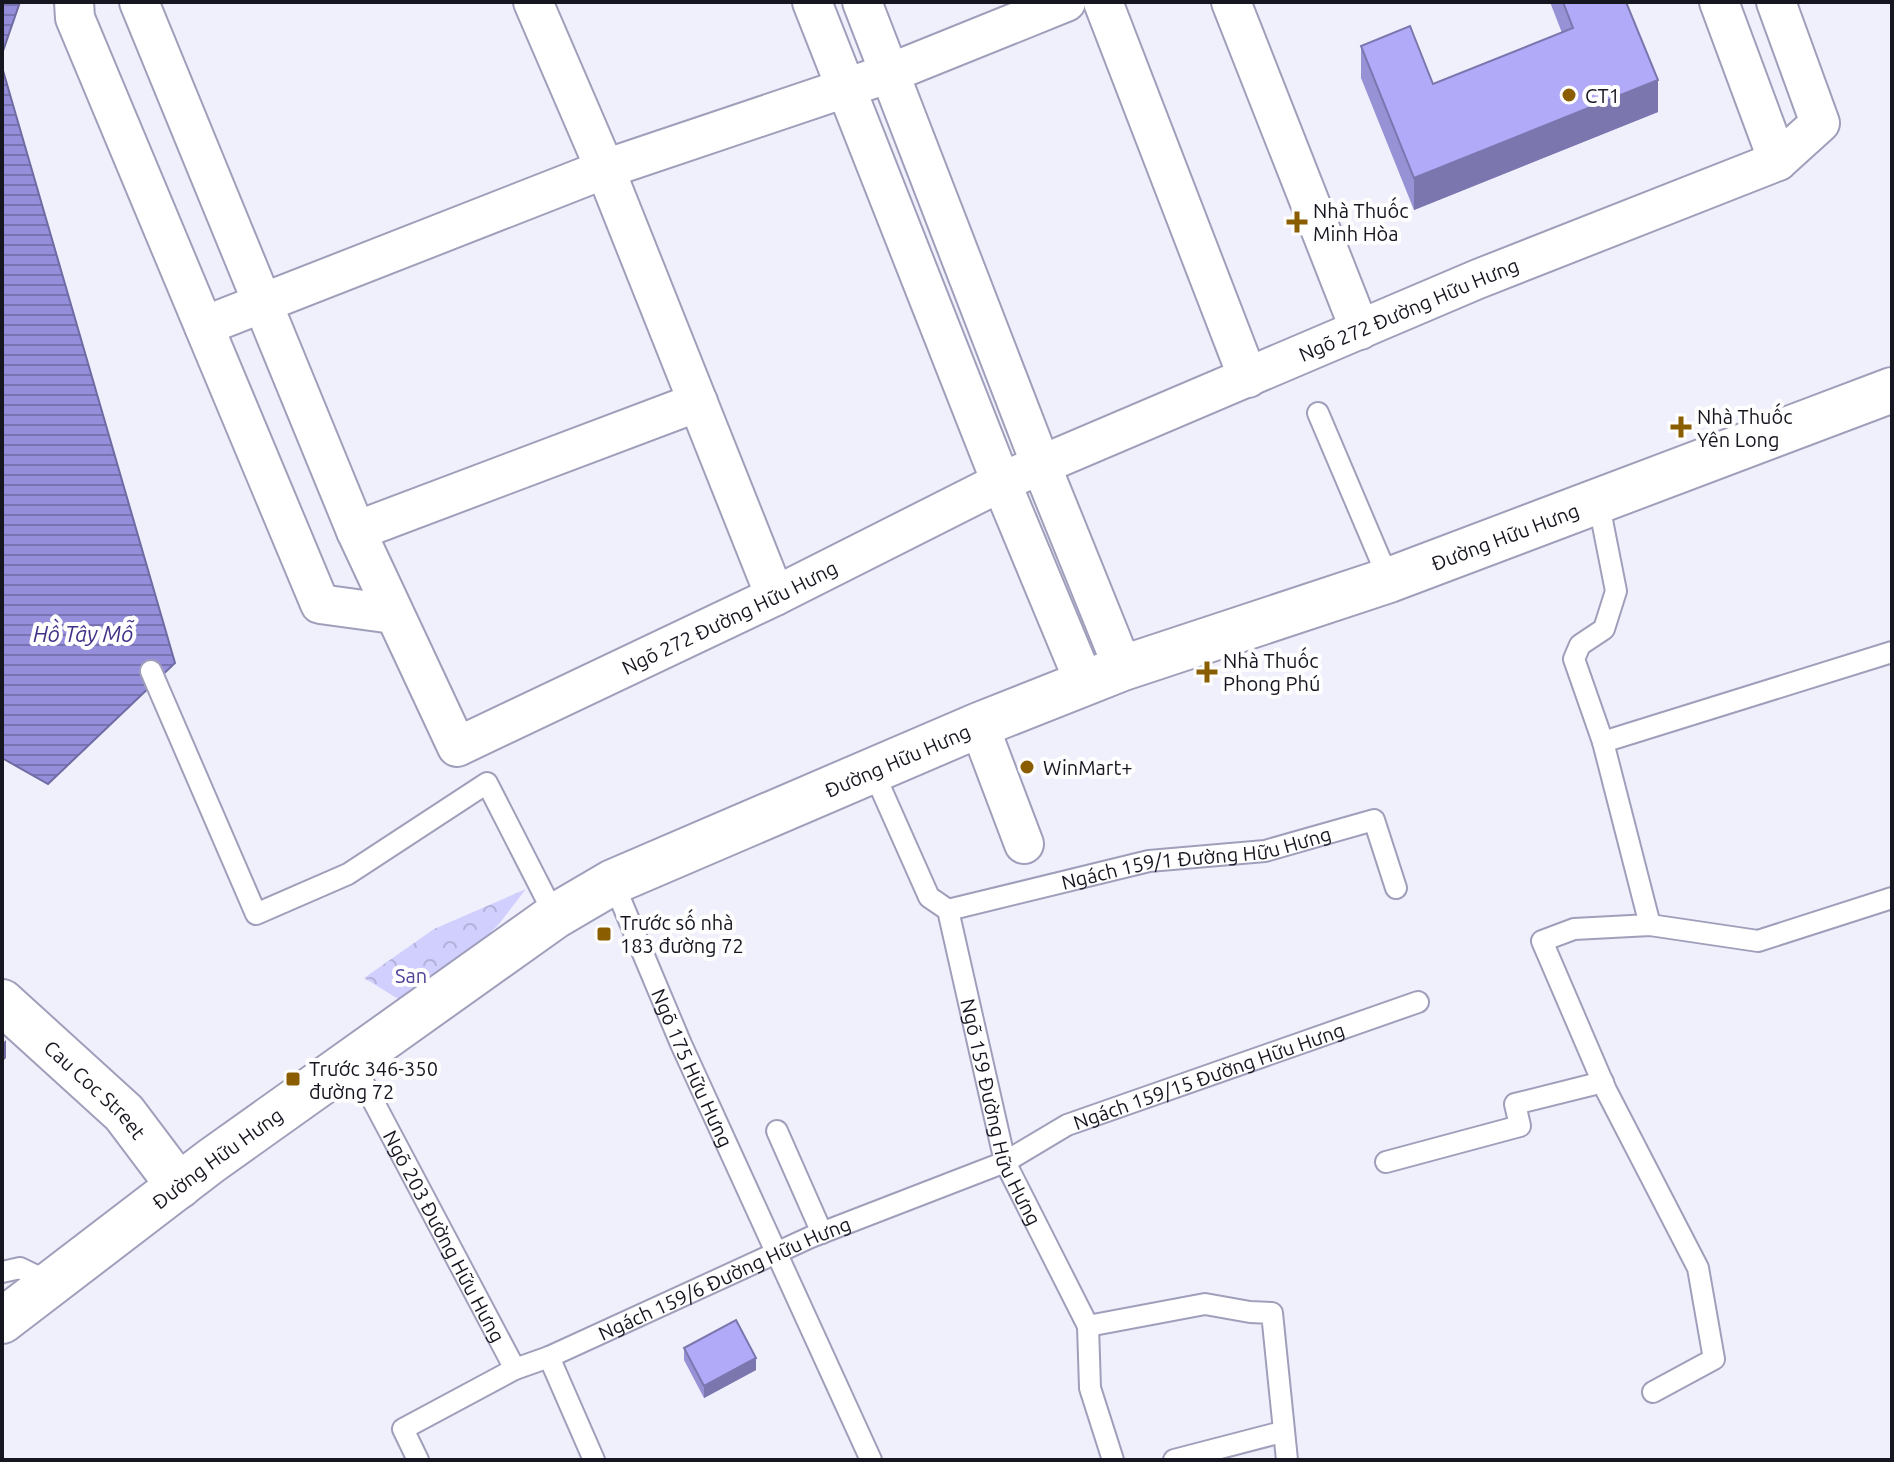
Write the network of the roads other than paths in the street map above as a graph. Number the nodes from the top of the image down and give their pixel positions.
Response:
1 (74, 2) edge
2 (139, 2) edge
3 (533, 2) edge
4 (812, 2) edge
5 (862, 2) edge
6 (1066, 2) edge
7 (1103, 2) edge
8 (1231, 2) edge
9 (1719, 2) edge
10 (1776, 2) edge
11 (890, 73) junction
12 (847, 89) junction
13 (1778, 161) junction
14 (605, 169) junction
15 (262, 305) junction
16 (204, 326) junction
17 (1360, 330) junction
18 (1248, 378) junction
19 (1892, 390) edge
20 (698, 402) junction
21 (1318, 413) dead end
22 (1041, 465) junction
23 (1001, 482) junction
24 (1598, 500) junction
25 (356, 531) junction
26 (1389, 580) junction
27 (775, 596) junction
28 (393, 614) junction
29 (1892, 652) edge
30 (151, 671) dead end
31 (1104, 676) junction
32 (979, 725) junction
33 (1603, 742) junction
34 (873, 771) junction
35 (1024, 844) dead end
36 (613, 882) junction
37 (1396, 888) dead end
38 (1892, 898) edge
39 (948, 910) junction
40 (555, 916) junction
41 (1650, 925) junction
42 (2, 1002) edge
43 (1418, 1002) dead end
44 (352, 1061) junction
45 (1603, 1082) junction
46 (777, 1131) dead end
47 (1005, 1162) junction
48 (1386, 1162) dead end
49 (179, 1186) junction
50 (822, 1233) junction
51 (776, 1252) junction
52 (2, 1272) edge
53 (51, 1283) junction
54 (2, 1321) edge
55 (1088, 1326) junction
56 (549, 1357) junction
57 (515, 1369) junction
58 (1653, 1392) dead end
59 (1274, 1434) dead end
60 (863, 1457) edge
61 (418, 1460) edge
62 (594, 1460) edge
63 (1113, 1460) edge
64 (1174, 1460) edge
65 (1287, 1460) edge

1 - 16 street
2 - 15 street
3 - 14 street
4 - 12 street
5 - 11 street
6 - 11 street
7 - 18 street
8 - 17 street
9 - 13 street
10 - 13 street
11 - 12 street
11 - 22 street
12 - 14 street
12 - 23 street
13 - 17 street, Ngõ 272 Đường Hữu Hưng
14 - 15 street
14 - 20 street
15 - 16 street
15 - 25 street
16 - 28 street
17 - 18 street, Ngõ 272 Đường Hữu Hưng
18 - 22 street, Ngõ 272 Đường Hữu Hưng
19 - 24 main road, Đường Hữu Hưng
20 - 25 street
20 - 27 street
21 - 26 lane
22 - 23 street, Ngõ 272 Đường Hữu Hưng
22 - 31 street
23 - 27 street, Ngõ 272 Đường Hữu Hưng
23 - 31 street
24 - 26 main road, Đường Hữu Hưng
24 - 33 lane
25 - 28 street
26 - 31 main road, Đường Hữu Hưng
27 - 28 street, Ngõ 272 Đường Hữu Hưng
29 - 33 lane
30 - 40 lane
31 - 32 main road, Đường Hữu Hưng
32 - 34 main road, Đường Hữu Hưng
32 - 35 street
33 - 41 lane
34 - 36 main road, Đường Hữu Hưng
34 - 39 lane, Ngõ 159 Đường Hữu Hưng
36 - 40 main road, Đường Hữu Hưng
36 - 51 lane, Ngõ 175 Hữu Hưng
37 - 39 lane, Ngách 159/1 Đường Hữu Hưng
38 - 41 lane
39 - 47 lane, Ngõ 159 Đường Hữu Hưng
40 - 44 main road, Đường Hữu Hưng
41 - 45 lane
42 - 49 main road, Cau Coc Street
43 - 47 lane, Ngách 159/15 Đường Hữu Hưng
44 - 49 main road, Đường Hữu Hưng
44 - 57 lane, Ngõ 203 Đường Hữu Hưng
45 - 48 lane
45 - 58 lane
46 - 50 lane
47 - 50 lane, Ngách 159/6 Đường Hữu Hưng
47 - 55 lane, Ngõ 159 Đường Hữu Hưng
49 - 53 main road, Đường Hữu Hưng
50 - 51 lane, Ngách 159/6 Đường Hữu Hưng
51 - 56 lane, Ngách 159/6 Đường Hữu Hưng
51 - 60 lane, Ngõ 175 Hữu Hưng
52 - 53 lane
53 - 54 main road, Đường Hữu Hưng
55 - 63 lane, Ngõ 159 Đường Hữu Hưng
55 - 65 lane
56 - 57 lane, Ngách 159/6 Đường Hữu Hưng
56 - 62 lane
57 - 61 lane, Ngách 159/6 Đường Hữu Hưng
59 - 64 lane

